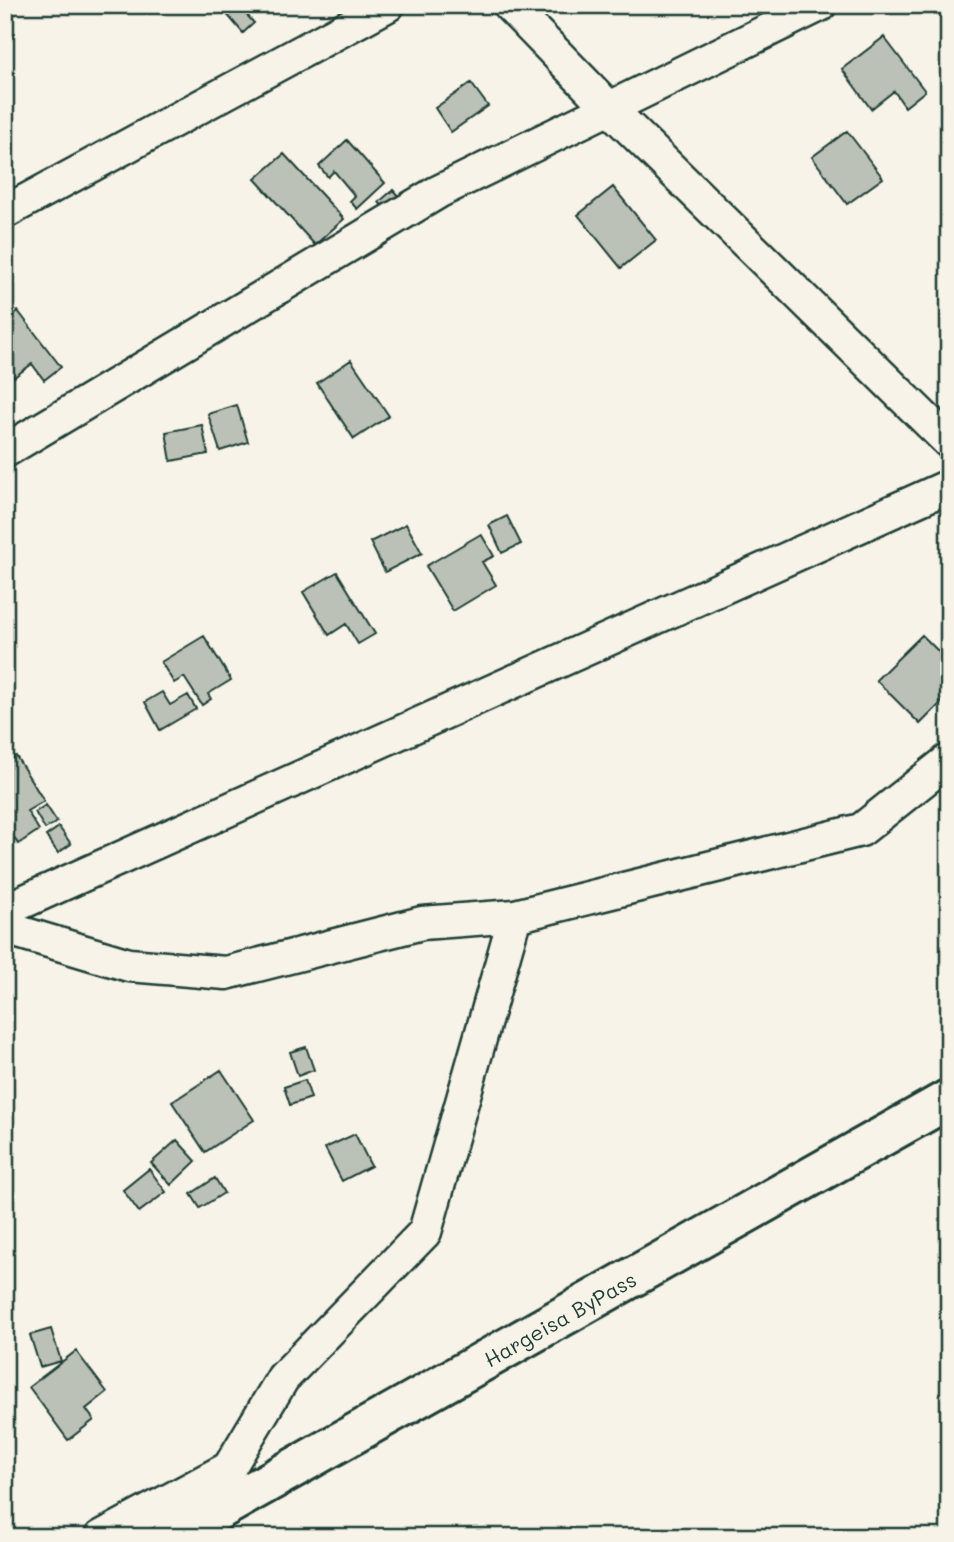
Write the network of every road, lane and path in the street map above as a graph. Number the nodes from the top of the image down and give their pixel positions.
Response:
1 (388, 5) edge
2 (509, 5) edge
3 (820, 5) edge
4 (610, 108) junction
5 (5, 212) edge
6 (949, 442) edge
7 (5, 452) edge
8 (949, 486) edge
9 (949, 760) edge
10 (5, 910) edge
11 (515, 916) junction
12 (5, 928) edge
13 (949, 1099) edge
14 (101, 1537) edge
15 (171, 1537) edge

1 - 5 street
2 - 4 street
3 - 4 street
4 - 6 street
4 - 7 street
8 - 10 street
9 - 11 street
11 - 12 street
11 - 14 street
13 - 15 highway, Hargeisa ByPass

